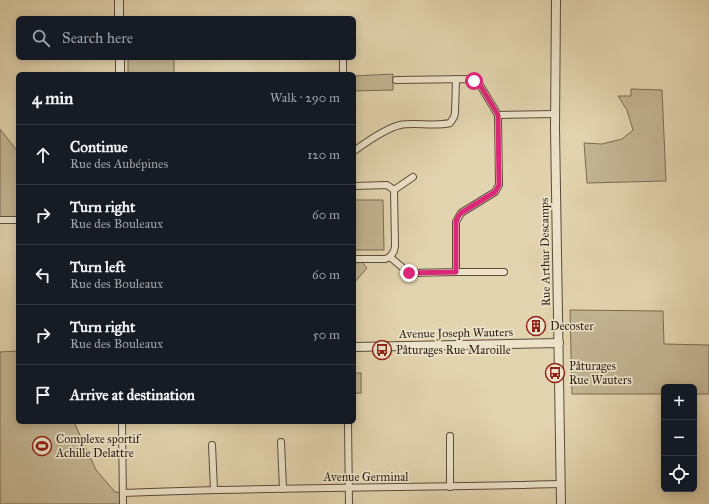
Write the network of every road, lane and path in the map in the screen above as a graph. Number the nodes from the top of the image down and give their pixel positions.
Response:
1 (118, 0) edge
2 (556, 0) edge
3 (119, 16) edge
4 (120, 60) edge
5 (342, 60) edge
6 (120, 72) edge
7 (343, 72) edge
8 (456, 79) junction
9 (396, 80) dead end
10 (555, 114) junction
11 (498, 115) junction
12 (356, 150) edge
13 (413, 177) dead end
14 (356, 186) edge
15 (394, 190) junction
16 (0, 220) edge
17 (16, 220) edge
18 (390, 257) junction
19 (356, 259) edge
20 (456, 272) junction
21 (504, 272) dead end
22 (559, 343) junction
23 (356, 347) edge
24 (122, 424) edge
25 (348, 424) edge
26 (450, 436) dead end
27 (281, 442) dead end
28 (212, 445) dead end
29 (561, 484) junction
30 (349, 487) junction
31 (450, 487) junction
32 (283, 489) junction
33 (214, 490) junction
34 (123, 492) junction
35 (123, 504) edge
36 (349, 504) edge
37 (561, 504) edge

1 - 3 street
2 - 10 street, Rue Arthur Descamps
4 - 6 street
5 - 7 street
8 - 9 street
8 - 11 street
8 - 12 street
10 - 11 street
10 - 22 street, Rue Arthur Descamps
11 - 20 street
13 - 15 street
14 - 15 street
15 - 18 street
16 - 17 street
18 - 19 street
18 - 20 street
20 - 21 street
22 - 23 street, Avenue Joseph Wauters
22 - 29 street, Rue Arthur Descamps
24 - 34 street
25 - 30 street
26 - 31 street
27 - 32 street
28 - 33 street
29 - 31 street, Avenue Germinal
29 - 37 street, Rue Arthur Descamps
30 - 31 street, Avenue Germinal
30 - 32 street, Avenue Germinal
30 - 36 street
32 - 33 street, Avenue Germinal
33 - 34 street, Avenue Germinal
34 - 35 street

